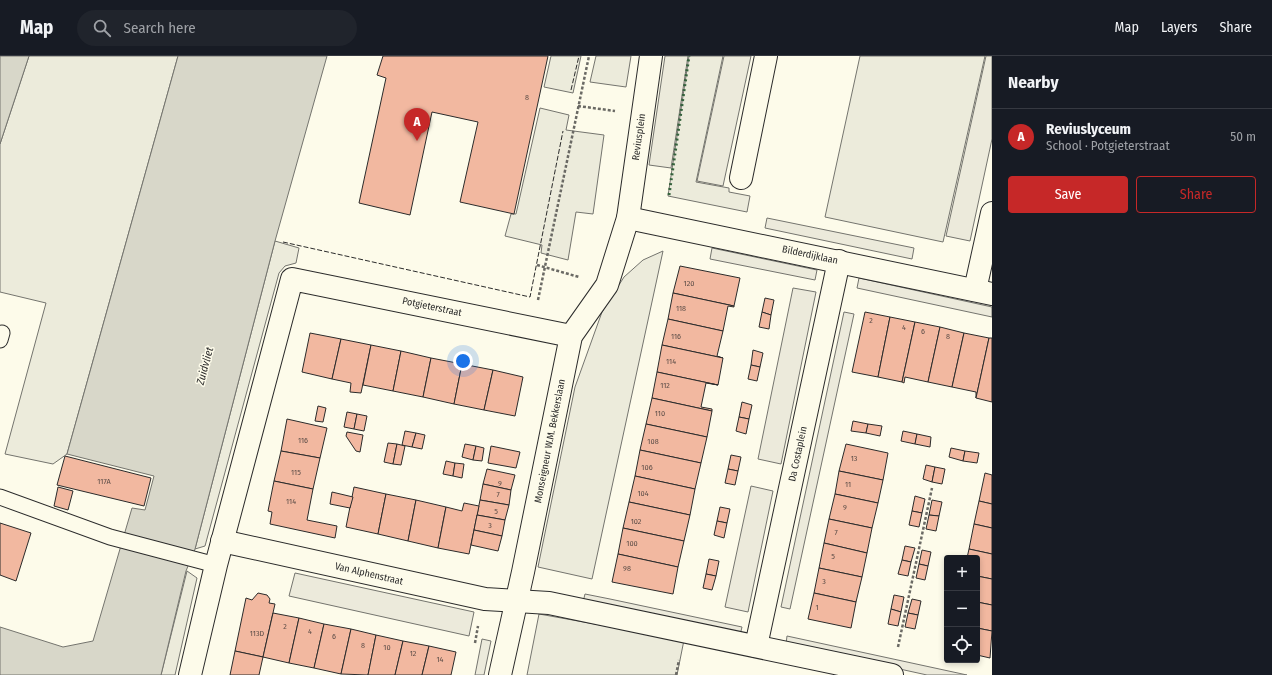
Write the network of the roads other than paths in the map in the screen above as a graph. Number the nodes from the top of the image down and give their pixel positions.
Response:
1 (651, 56) edge
2 (766, 56) edge
3 (741, 178) dead end
4 (992, 213) edge
5 (628, 218) junction
6 (839, 261) junction
7 (984, 292) edge
8 (571, 336) junction
9 (0, 497) edge
10 (222, 541) junction
11 (216, 565) junction
12 (516, 601) junction
13 (756, 646) junction
14 (190, 675) edge
15 (500, 675) edge
16 (892, 675) edge

1 - 5 street, Reviusplein
2 - 3 street
4 - 7 street
5 - 6 street, Bilderdijklaan
5 - 8 street, Monseigneur W.M. Bekkerslaan
6 - 7 street, Bilderdijklaan
6 - 13 street, Da Costaplein
8 - 10 street, Potgieterstraat
8 - 12 street, Monseigneur W.M. Bekkerslaan
9 - 11 lane
10 - 11 street
10 - 12 street, Van Alphenstraat
11 - 14 street
12 - 13 street
12 - 15 street, Monseigneur W.M. Bekkerslaan
13 - 16 street

